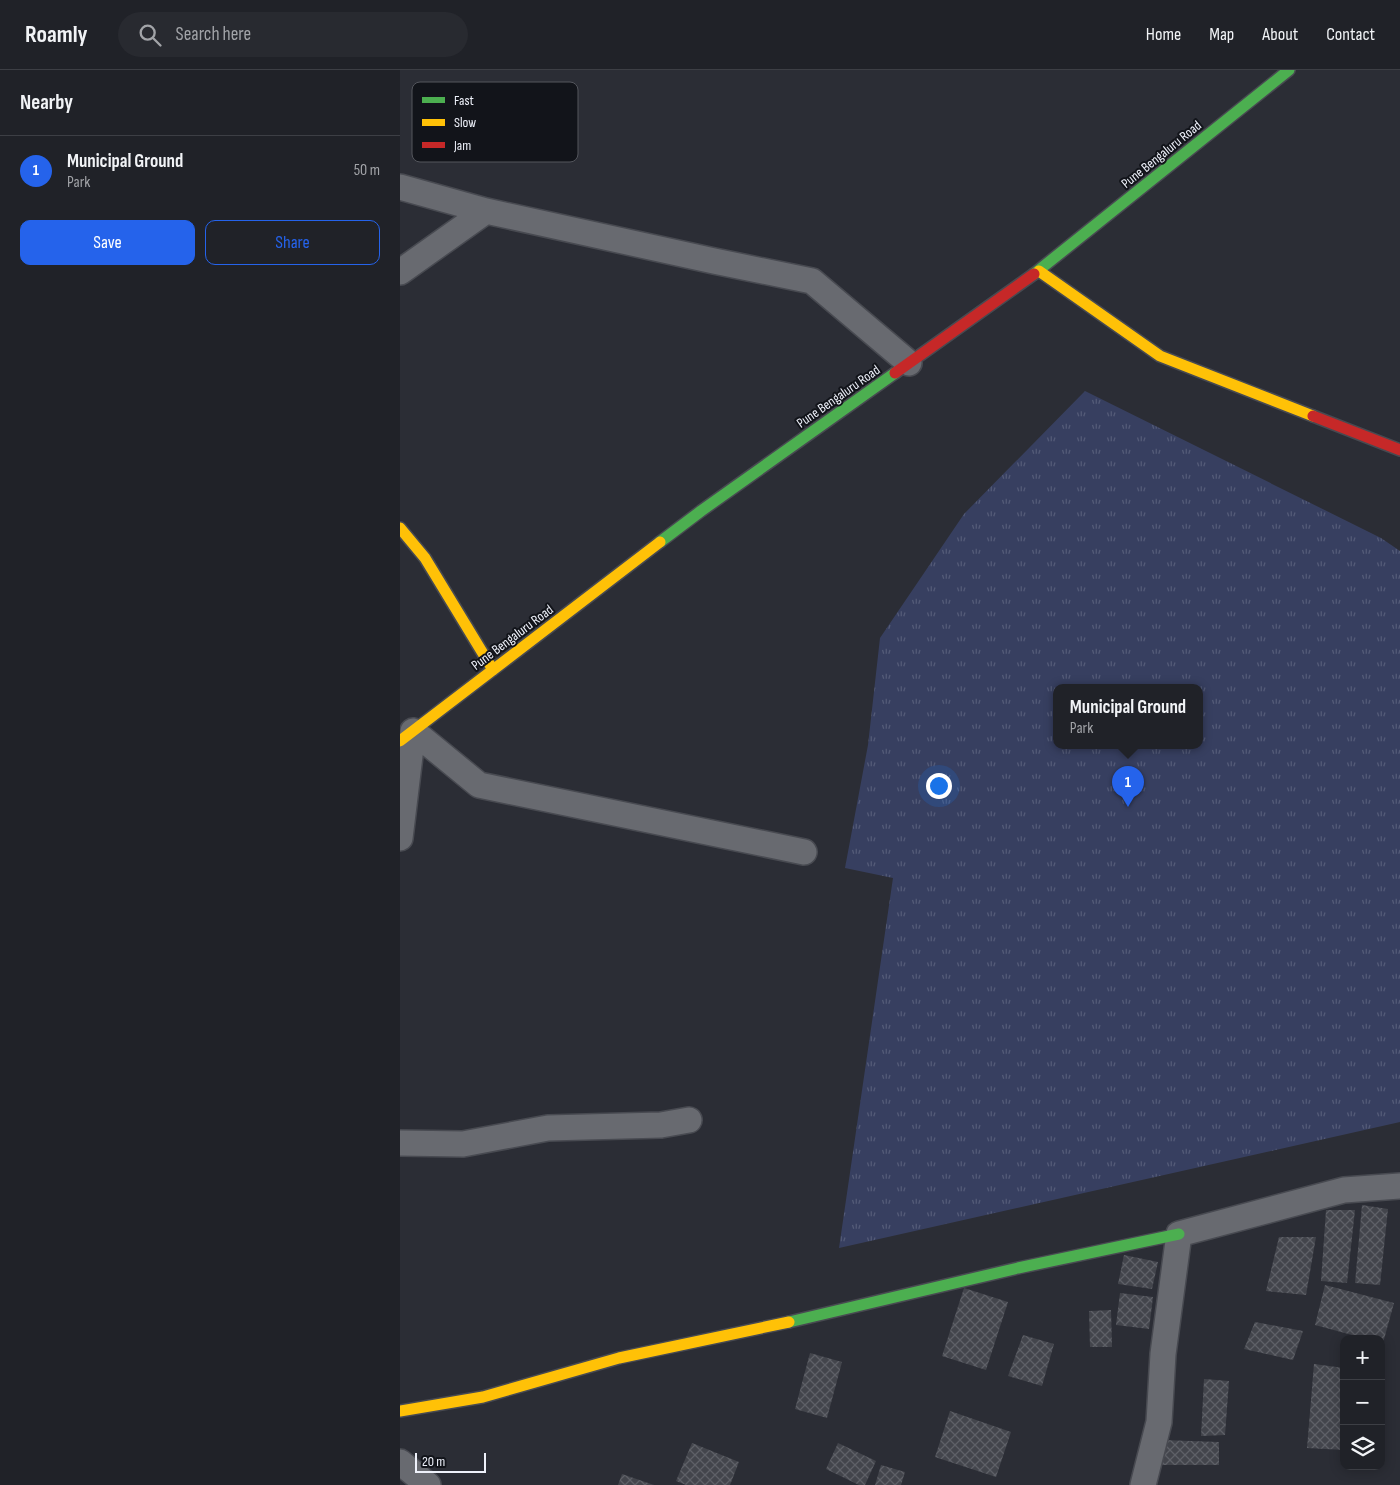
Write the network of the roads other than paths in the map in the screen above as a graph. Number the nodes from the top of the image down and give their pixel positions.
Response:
1 (1289, 70) edge
2 (400, 187) edge
3 (486, 211) junction
4 (1039, 271) junction
5 (400, 272) edge
6 (909, 363) junction
7 (1400, 450) edge
8 (400, 528) edge
9 (493, 670) junction
10 (406, 736) edge
11 (400, 838) edge
12 (804, 852) dead end
13 (689, 1120) dead end
14 (400, 1143) edge
15 (1400, 1186) edge
16 (1179, 1234) junction
17 (400, 1411) edge
18 (400, 1462) edge
19 (428, 1485) edge
20 (1143, 1485) edge

1 - 4 main road, Pune Bengaluru Road
2 - 3 street
3 - 5 street
3 - 6 street
4 - 6 main road, Pune Bengaluru Road
4 - 7 main road
6 - 9 main road, Pune Bengaluru Road
8 - 9 main road
9 - 10 main road, Pune Bengaluru Road
10 - 11 street
10 - 12 street
13 - 14 street
15 - 16 street
16 - 17 main road
16 - 20 street
18 - 19 street

